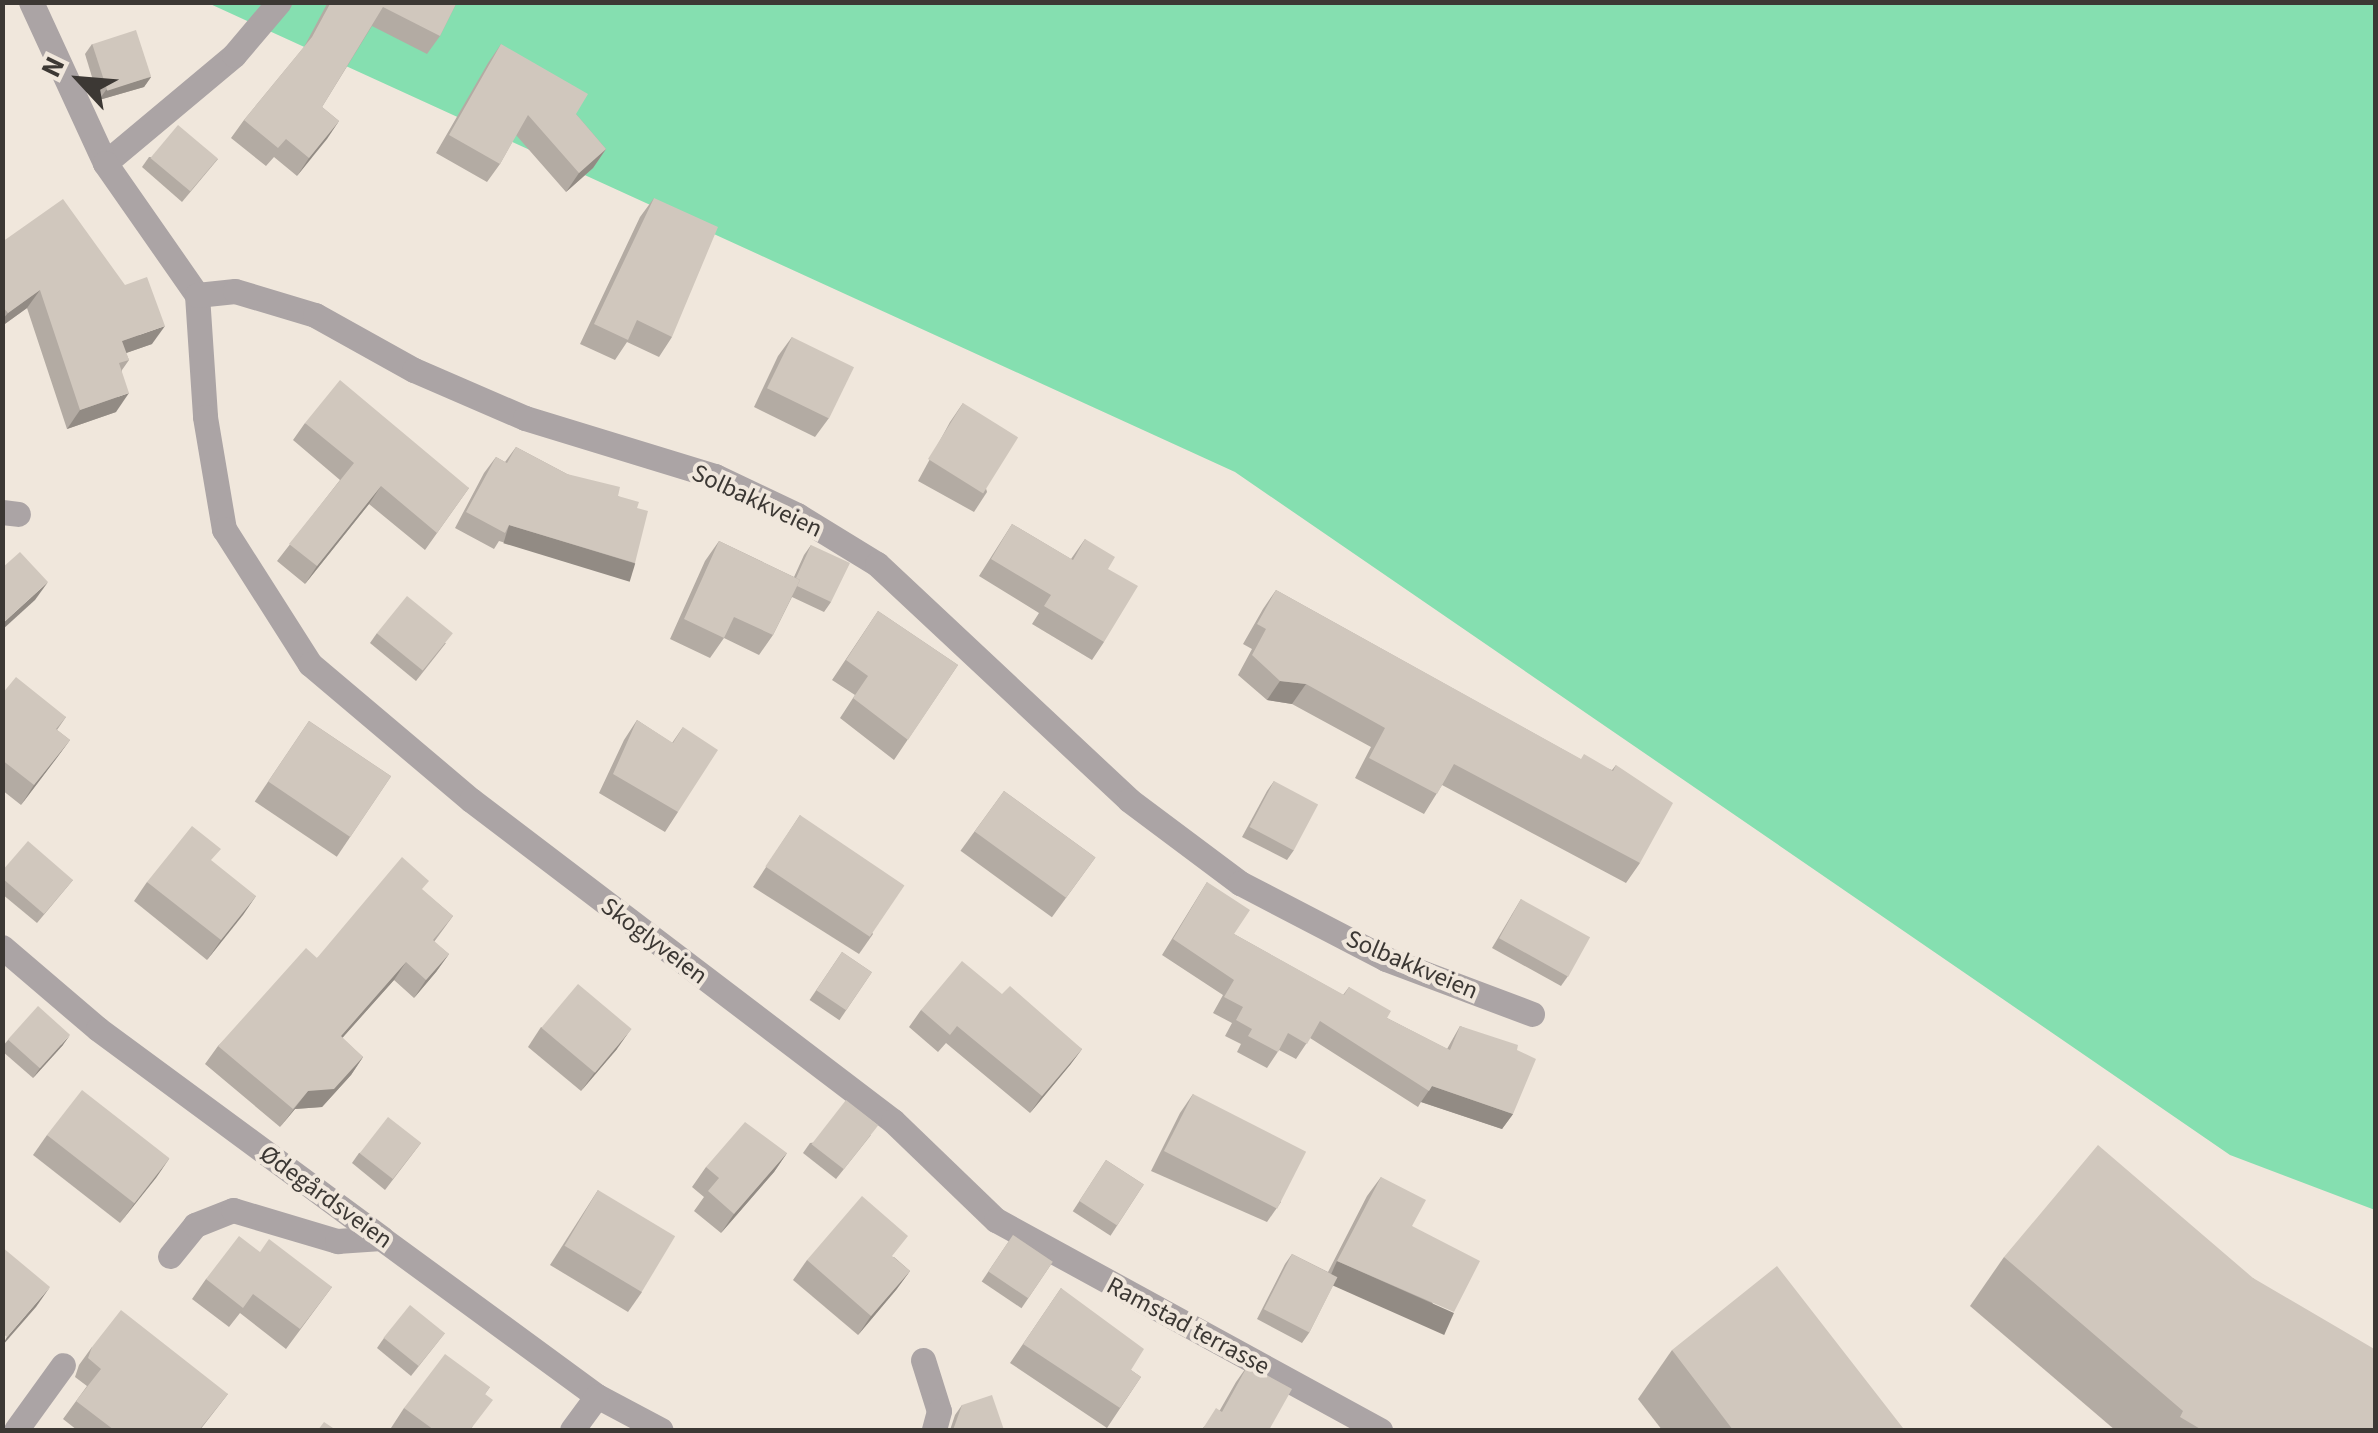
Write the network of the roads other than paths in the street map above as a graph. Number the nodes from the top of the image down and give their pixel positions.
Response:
1 (32, 2) edge
2 (279, 2) edge
3 (105, 163) junction
4 (197, 296) junction
5 (2, 947) edge
6 (1532, 1014) dead end
7 (996, 1220) joint
8 (381, 1238) junction
9 (170, 1256) dead end
10 (923, 1360) dead end
11 (63, 1364) dead end
12 (597, 1396) junction
13 (16, 1430) edge
14 (572, 1430) edge
15 (661, 1430) edge
16 (934, 1430) edge
17 (1380, 1430) edge

1 - 3 street
2 - 3 street
3 - 4 street
4 - 6 street, Solbakkveien
4 - 7 street, Skoglyveien
5 - 8 street, Ødegårdsveien
7 - 17 street, Ramstad terrasse
8 - 9 street
8 - 12 street, Ødegårdsveien
10 - 16 street
11 - 13 street
12 - 14 street
12 - 15 street, Ødegårdsveien

